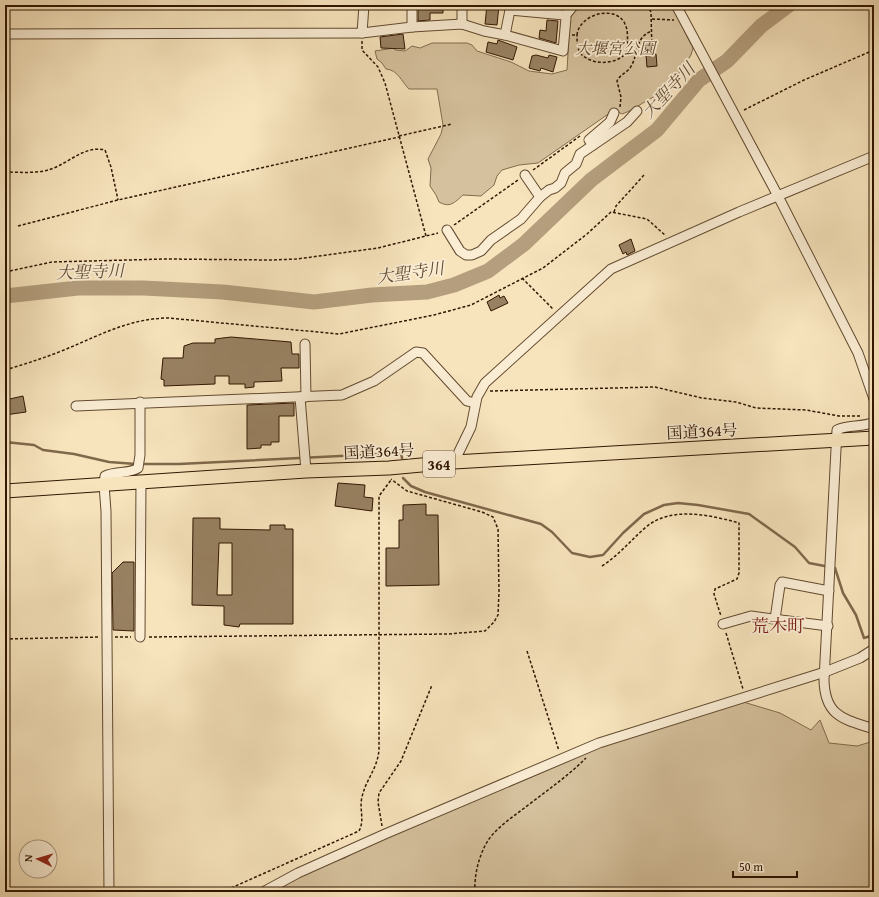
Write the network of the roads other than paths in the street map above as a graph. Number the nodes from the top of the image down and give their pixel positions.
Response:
1 (364, 5) edge
2 (412, 5) edge
3 (462, 5) edge
4 (574, 5) edge
5 (676, 5) edge
6 (510, 8) edge
7 (564, 16) junction
8 (462, 24) junction
9 (412, 27) junction
10 (362, 33) junction
11 (5, 34) edge
12 (506, 35) junction
13 (637, 111) dead end
14 (614, 113) road end
15 (592, 145) junction
16 (874, 156) edge
17 (525, 175) road end
18 (540, 196) junction
19 (778, 196) junction
20 (447, 230) road end
21 (305, 344) dead end
22 (303, 397) junction
23 (874, 399) edge
24 (140, 402) junction
25 (476, 403) junction
26 (76, 406) dead end
27 (874, 422) edge
28 (874, 438) edge
29 (836, 441) junction
30 (454, 462) junction
31 (306, 471) junction
32 (141, 481) junction
33 (104, 485) junction
34 (5, 491) edge
35 (829, 591) junction
36 (775, 619) junction
37 (723, 624) road end
38 (828, 626) junction
39 (140, 637) road end
40 (874, 649) edge
41 (826, 672) junction
42 (874, 729) edge
43 (109, 892) edge
44 (263, 892) edge

1 - 10 street
2 - 9 street
3 - 8 street
4 - 7 street
5 - 19 street
6 - 7 street
6 - 12 street
7 - 12 street
8 - 9 street
8 - 12 street
9 - 10 street
10 - 11 street
13 - 15 street
14 - 15 street
15 - 18 street
16 - 19 street
17 - 18 street
18 - 20 street
19 - 23 street
19 - 25 street
21 - 22 street
22 - 24 street
22 - 25 street
22 - 31 street
24 - 26 street
24 - 33 street
25 - 30 street
27 - 29 street
28 - 29 highway, 国道364号 / 364
29 - 30 highway, 国道364号 / 364
29 - 35 street
30 - 31 highway, 国道364号 / 364
31 - 32 highway, 国道364号 / 364
32 - 33 highway, 国道364号 / 364
32 - 39 street
33 - 34 highway, 国道364号 / 364
33 - 43 street
35 - 36 street
35 - 38 street
36 - 37 street
36 - 38 street
38 - 41 street
40 - 41 street
41 - 42 street
41 - 44 street

